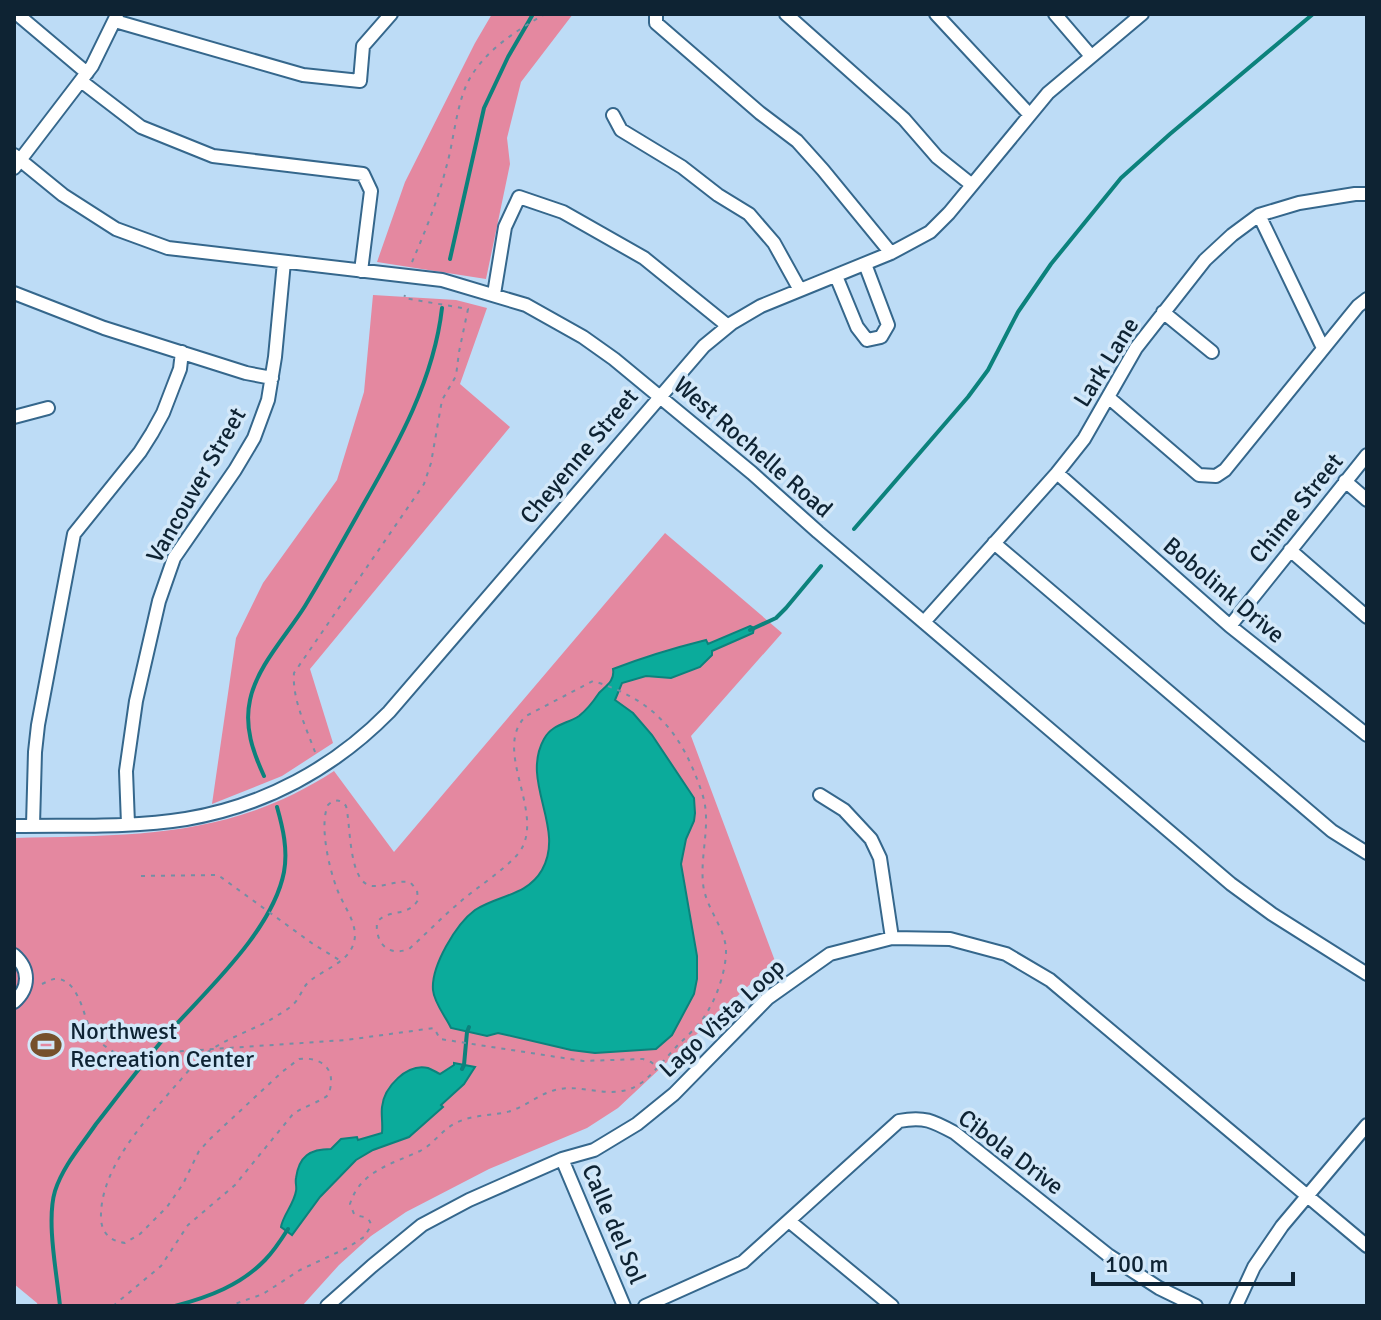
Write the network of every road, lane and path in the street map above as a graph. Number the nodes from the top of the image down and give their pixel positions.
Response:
1 (17, 14) edge
2 (391, 14) edge
3 (544, 14) edge
4 (656, 14) edge
5 (786, 14) edge
6 (936, 14) edge
7 (1055, 14) edge
8 (1142, 14) edge
9 (116, 17) edge
10 (1091, 56) junction
11 (84, 77) junction
12 (1029, 114) junction
13 (613, 115) dead end
14 (16, 161) edge
15 (972, 185) junction
16 (1367, 194) edge
17 (1259, 215) junction
18 (891, 253) junction
19 (284, 262) junction
20 (411, 263) dead end
21 (865, 264) junction
22 (361, 271) junction
23 (836, 276) junction
24 (800, 290) junction
25 (14, 293) edge
26 (494, 294) junction
27 (405, 295) dead end
28 (1367, 299) edge
29 (1163, 312) junction
30 (728, 326) junction
31 (1323, 348) junction
32 (182, 352) junction
33 (1212, 352) dead end
34 (272, 378) junction
35 (659, 395) junction
36 (1108, 397) junction
37 (48, 408) dead end
38 (14, 417) edge
39 (1367, 455) edge
40 (1057, 473) junction
41 (1345, 481) junction
42 (1367, 500) edge
43 (994, 543) junction
44 (1290, 550) junction
45 (1367, 617) edge
46 (924, 622) junction
47 (1230, 626) junction
48 (1367, 735) edge
49 (315, 752) dead end
50 (820, 795) dead end
51 (128, 824) junction
52 (33, 825) junction
53 (14, 826) edge
54 (1367, 853) edge
55 (141, 876) dead end
56 (892, 938) junction
57 (14, 955) edge
58 (342, 961) junction
59 (1367, 974) edge
60 (42, 984) dead end
61 (14, 1002) edge
62 (212, 1049) junction
63 (119, 1056) junction
64 (80, 1058) dead end
65 (657, 1067) junction
66 (1367, 1125) edge
67 (562, 1159) junction
68 (1308, 1195) junction
69 (789, 1221) junction
70 (1367, 1246) edge
71 (113, 1306) edge
72 (229, 1306) edge
73 (327, 1306) edge
74 (624, 1306) edge
75 (645, 1306) edge
76 (892, 1306) edge
77 (1196, 1306) edge
78 (1236, 1306) edge

1 - 11 street
2 - 9 street
3 - 20 path
4 - 18 street
5 - 15 street
6 - 12 street
7 - 10 street
8 - 10 street, Cheyenne Street
9 - 11 street
10 - 12 street, Cheyenne Street
11 - 14 street
11 - 22 street
12 - 15 street, Cheyenne Street
13 - 24 street
14 - 19 street, West Rochelle Road
15 - 18 street, Cheyenne Street
16 - 17 street, Lark Lane
17 - 29 street, Lark Lane
17 - 31 street
18 - 21 street, Cheyenne Street
19 - 22 street, West Rochelle Road
19 - 34 street, Vancouver Street
21 - 23 street, Cheyenne Street
21 - 23 street
22 - 26 street, West Rochelle Road
23 - 24 street, Cheyenne Street
24 - 30 street, Cheyenne Street
25 - 32 street
26 - 30 street
26 - 35 street, West Rochelle Road
27 - 49 path
28 - 31 street
29 - 33 street
29 - 36 street, Lark Lane
30 - 35 street, Cheyenne Street
31 - 36 street
32 - 34 street
32 - 52 street
34 - 51 street, Vancouver Street
35 - 46 street, West Rochelle Road
35 - 51 street, Cheyenne Street
36 - 40 street, Lark Lane
37 - 38 street
39 - 41 street, Chime Street
40 - 43 street, Lark Lane
40 - 47 street, Bobolink Drive
41 - 42 street
41 - 44 street, Chime Street
43 - 46 street, Lark Lane
43 - 54 street
44 - 45 street
44 - 47 street, Chime Street
46 - 59 street, West Rochelle Road
47 - 48 street, Bobolink Drive
50 - 56 street
51 - 52 street, Cheyenne Street
52 - 53 street, Cheyenne Street
55 - 58 path
56 - 67 street, Lago Vista Loop
56 - 68 street, Lago Vista Loop
57 - 61 street
58 - 62 path
58 - 65 path
60 - 63 path
62 - 63 path
62 - 65 path
62 - 71 path
63 - 64 path
65 - 72 path
66 - 68 street
67 - 73 street, Lago Vista Loop
67 - 74 street, Calle del Sol
68 - 70 street, Lago Vista Loop
68 - 78 street
69 - 75 street, Cibola Drive
69 - 76 street
69 - 77 street, Cibola Drive

